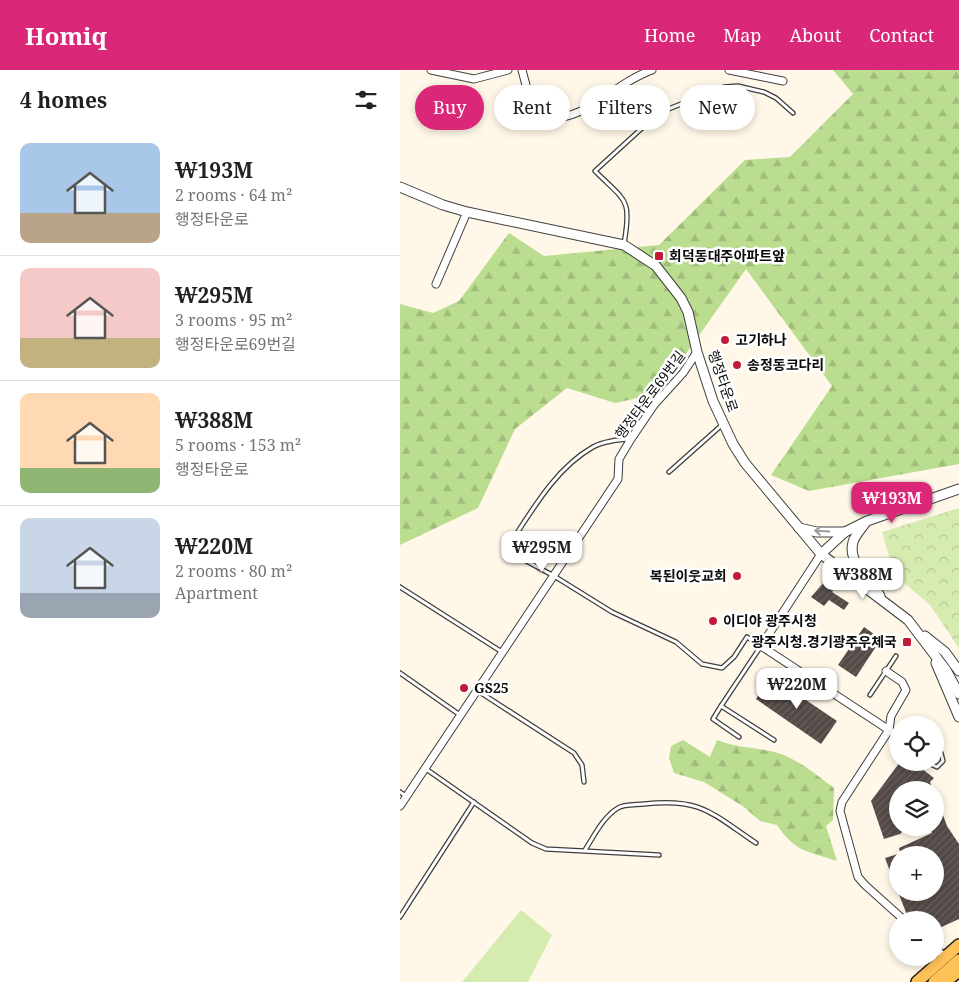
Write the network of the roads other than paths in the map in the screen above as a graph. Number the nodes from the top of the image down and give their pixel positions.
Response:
1 (431, 70) edge
2 (508, 70) edge
3 (522, 70) edge
4 (652, 70) edge
5 (728, 70) edge
6 (783, 81) dead end
7 (793, 113) dead end
8 (400, 186) edge
9 (467, 212) junction
10 (624, 245) junction
11 (436, 284) dead end
12 (697, 352) junction
13 (723, 424) junction
14 (631, 439) junction
15 (669, 472) dead end
16 (959, 489) edge
17 (866, 521) junction
18 (799, 528) junction
19 (845, 532) junction
20 (821, 554) junction
21 (554, 576) junction
22 (400, 587) edge
23 (883, 601) junction
24 (918, 632) junction
25 (761, 646) junction
26 (503, 653) junction
27 (896, 656) dead end
28 (886, 671) junction
29 (959, 671) edge
30 (400, 673) edge
31 (477, 690) junction
32 (959, 694) edge
33 (870, 695) dead end
34 (721, 706) junction
35 (461, 716) junction
36 (891, 716) edge
37 (959, 717) edge
38 (889, 730) joint
39 (739, 737) dead end
40 (774, 740) dead end
41 (425, 769) junction
42 (584, 782) dead end
43 (403, 794) edge
44 (474, 802) junction
45 (400, 806) edge
46 (756, 843) dead end
47 (584, 851) junction
48 (659, 854) dead end
49 (894, 911) edge
50 (400, 918) edge
51 (959, 945) edge
52 (945, 957) joint
53 (959, 960) edge
54 (959, 971) edge
55 (917, 982) edge
56 (934, 982) edge
57 (945, 982) edge

1 - 2 street
3 - 4 street
5 - 6 street
7 - 10 lane
8 - 9 street, 행정타운로
9 - 10 street, 행정타운로
9 - 11 street
10 - 12 street, 행정타운로
12 - 13 street, 행정타운로
12 - 14 street, 행정타운로69번길
13 - 15 lane
13 - 18 street, 행정타운로
14 - 21 street, 행정타운로69번길
14 - 21 lane
16 - 17 street
17 - 19 street
17 - 23 street
19 -> 18 street
18 - 20 street, 행정타운로
19 - 20 street
20 - 23 street, 행정타운로
20 - 25 street
21 - 25 lane
21 - 26 street, 행정타운로69번길
22 - 26 lane
23 - 24 street, 행정타운로
24 - 29 street
24 - 32 street, 행정타운로
24 - 37 street
25 - 34 lane
25 - 38 street
26 - 31 street, 행정타운로69번길
27 - 28 lane
28 - 33 lane
28 - 36 street
30 - 35 lane
31 - 35 street, 행정타운로69번길
31 - 42 lane
34 - 39 lane
34 - 40 lane
35 - 41 street, 행정타운로69번길
38 - 49 street
41 - 43 street, 행정타운로69번길
41 - 44 lane
43 - 45 street, 행정타운로69번길
44 - 47 lane
44 - 50 lane
46 - 47 lane
47 - 48 lane
51 - 52 main road
52 - 55 main road
53 - 56 main road
54 - 57 main road

